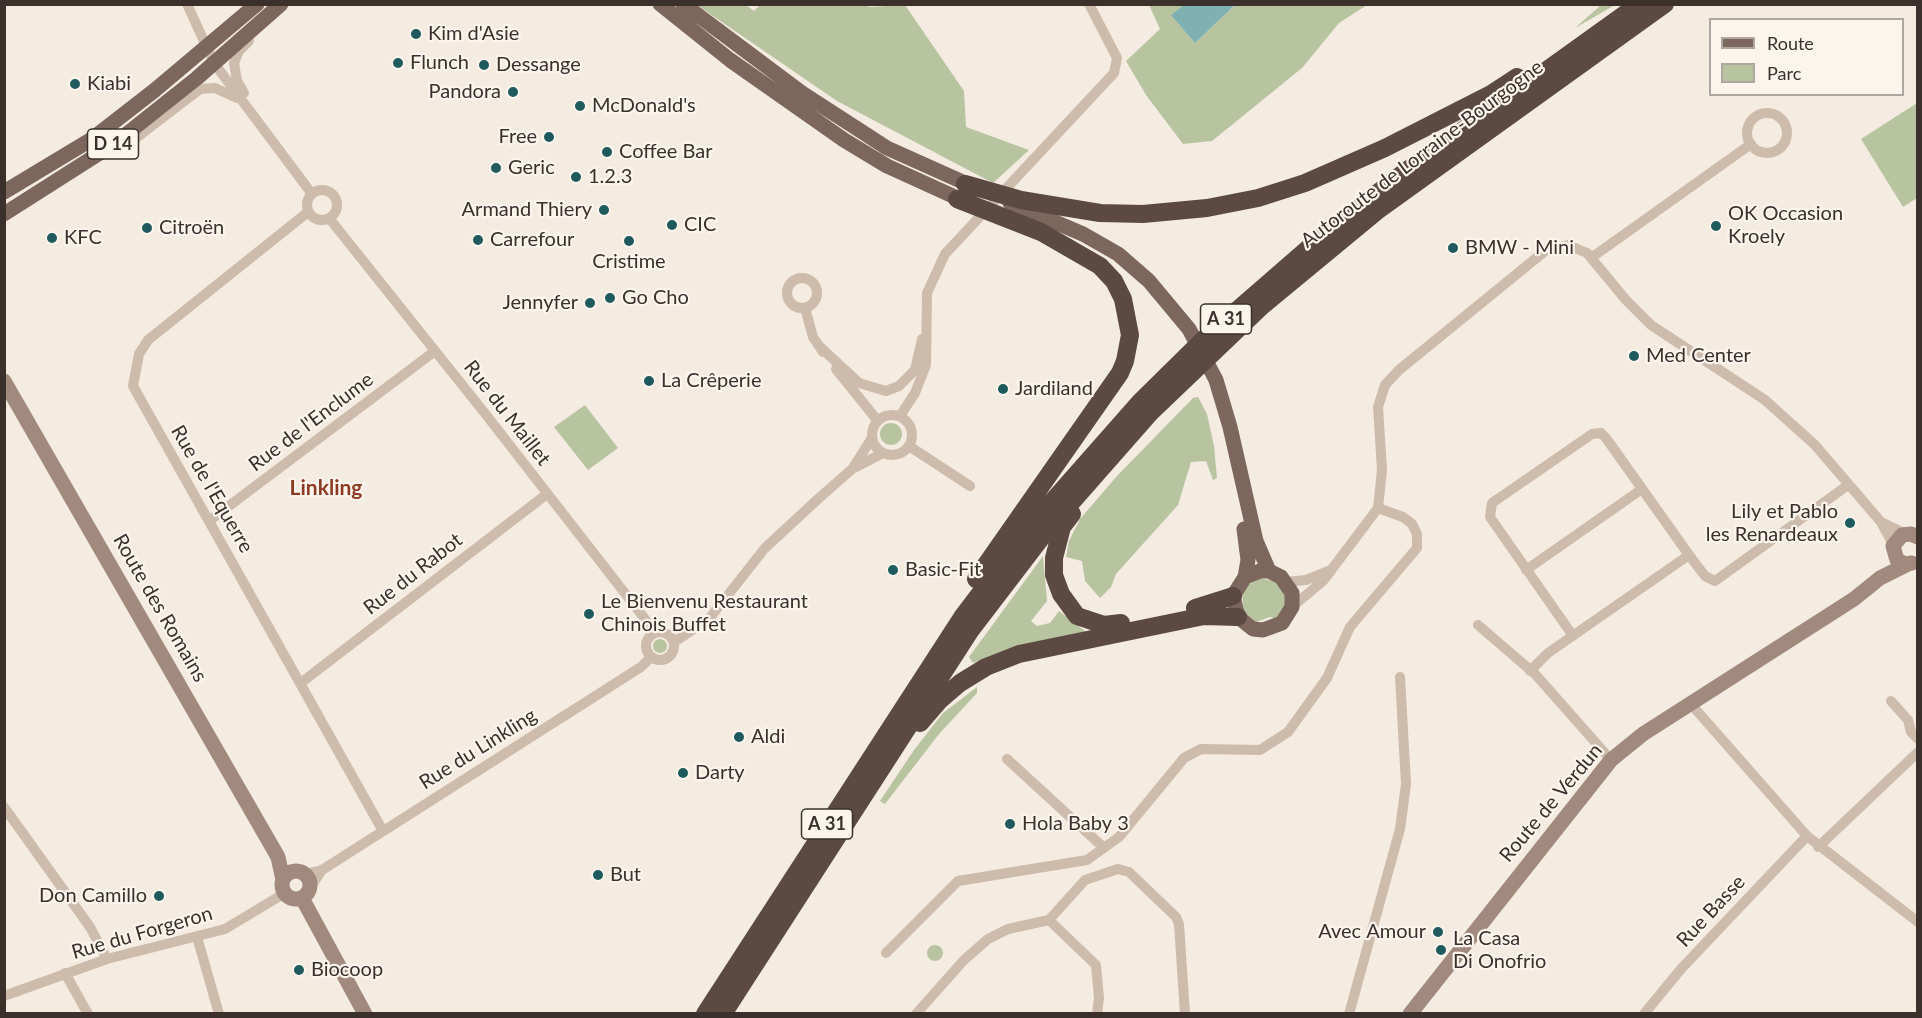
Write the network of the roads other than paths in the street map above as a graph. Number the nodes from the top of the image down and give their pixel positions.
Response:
1 (187, 4) edge
2 (257, 4) edge
3 (283, 4) edge
4 (660, 4) edge
5 (683, 4) edge
6 (1089, 4) edge
7 (1639, 4) edge
8 (1665, 4) edge
9 (1599, 32) junction
10 (207, 47) junction
11 (214, 63) junction
12 (243, 101) junction
13 (261, 125) junction
14 (114, 144) junction
15 (1751, 144) dead end
16 (4, 192) edge
17 (961, 192) junction
18 (312, 194) junction
19 (308, 212) junction
20 (4, 214) edge
21 (329, 218) junction
22 (1592, 258) junction
23 (805, 308) dead end
24 (926, 324) junction
25 (819, 346) junction
26 (435, 351) junction
27 (4, 381) edge
28 (1212, 383) junction
29 (900, 416) junction
30 (877, 420) junction
31 (872, 438) junction
32 (909, 446) junction
33 (883, 453) junction
34 (1103, 464) junction
35 (852, 469) junction
36 (1848, 485) junction
37 (970, 486) dead end
38 (1642, 489) junction
39 (547, 494) junction
40 (1378, 508) junction
41 (209, 521) junction
42 (1881, 522) junction
43 (1912, 536) edge
44 (1893, 549) junction
45 (1689, 555) junction
46 (1913, 562) edge
47 (1331, 570) junction
48 (1526, 570) junction
49 (1269, 572) junction
50 (1245, 577) junction
51 (1880, 578) junction
52 (1286, 582) junction
53 (1233, 596) junction
54 (1292, 607) junction
55 (1238, 617) junction
56 (1478, 625) dead end
57 (653, 633) junction
58 (1573, 636) junction
59 (674, 642) junction
60 (651, 657) junction
61 (1530, 671) junction
62 (922, 676) junction
63 (1400, 677) dead end
64 (302, 682) junction
65 (1891, 701) dead end
66 (1689, 703) junction
67 (1917, 739) edge
68 (1917, 752) edge
69 (1008, 759) dead end
70 (1611, 760) junction
71 (4, 807) edge
72 (845, 822) junction
73 (383, 831) junction
74 (1807, 836) junction
75 (1104, 847) junction
76 (1818, 847) junction
77 (278, 857) junction
78 (303, 883) junction
79 (284, 887) junction
80 (1049, 920) junction
81 (1917, 922) edge
82 (197, 937) junction
83 (886, 953) dead end
84 (107, 959) junction
85 (65, 973) junction
86 (4, 996) edge
87 (88, 1014) edge
88 (219, 1014) edge
89 (365, 1014) edge
90 (705, 1014) edge
91 (723, 1014) edge
92 (916, 1014) edge
93 (1097, 1014) edge
94 (1185, 1014) edge
95 (1349, 1014) edge
96 (1410, 1014) edge
97 (1644, 1014) edge

1 - 10 street
2 - 10 main road, D 14
3 - 11 main road, D 14
3 - 13 street
4 - 17 main road
5 - 17 main road
6 - 24 street
7 - 9 highway, Autoroute de Lorraine-Bourgogne / A 31
8 - 34 highway, Autoroute de Lorraine-Bourgogne / A 31
9 - 17 highway
9 - 62 highway, Autoroute de Lorraine-Bourgogne / A 31
10 - 11 street
10 - 16 main road, D 14
11 - 12 street
11 - 14 main road, D 14
12 - 13 street
12 - 14 street
13 - 18 street
14 - 20 main road, D 14
15 - 22 street
17 - 28 main road
17 - 62 highway
18 - 19 street
18 - 21 street
19 - 21 street
19 - 41 street, Rue de l'Equerre
21 - 26 street, Rue du Maillet
22 - 36 street
22 - 40 street
23 - 25 street
24 - 25 street
24 - 29 street
25 - 30 street
26 - 39 street, Rue du Maillet
26 - 41 street, Rue de l'Enclume
27 - 77 street, Route des Romains
28 - 49 main road
28 - 50 main road
29 - 30 street
29 - 32 street
30 - 31 street
31 - 33 street
31 - 35 street
32 - 33 street
32 - 37 street
33 - 35 street
34 - 53 highway
34 - 72 highway, Autoroute de Lorraine-Bourgogne / A 31
35 - 59 street
36 - 42 street
36 - 45 street
38 - 45 street
38 - 48 street
38 - 48 street
39 - 57 street, Rue du Maillet
39 - 64 street, Rue du Rabot
40 - 47 street
40 - 75 street
41 - 64 street, Rue de l'Equerre
42 - 43 street
42 - 44 street
43 - 44 street
44 - 46 street
44 - 51 street, Route de Verdun
45 - 58 street
46 - 51 street, Route de Verdun
47 - 52 street
47 - 54 street
48 - 58 street
49 - 50 main road
49 - 52 main road
50 - 53 main road
51 - 66 street, Route de Verdun
52 - 54 main road
53 - 55 main road
54 - 55 main road
55 - 72 highway
56 - 61 street
57 - 59 street
57 - 60 street
58 - 61 street
59 - 60 street
60 - 73 street, Rue du Linkling
61 - 70 street
62 - 90 highway, Autoroute de Lorraine-Bourgogne / A 31
63 - 95 street
64 - 73 street, Rue de l'Equerre
65 - 67 street
66 - 70 street, Route de Verdun
66 - 74 street
68 - 76 street
69 - 75 street
70 - 96 street, Route de Verdun
71 - 84 street
72 - 91 highway, Autoroute de Lorraine-Bourgogne / A 31
73 - 78 street, Rue du Linkling
74 - 76 street
74 - 97 street, Rue Basse
75 - 83 street
76 - 81 street
77 - 78 street, Route des Romains
77 - 79 street, Route des Romains
78 - 79 street
78 - 79 street
78 - 89 street
79 - 82 street, Rue du Forgeron
80 - 92 street
80 - 93 street
80 - 94 street
82 - 84 street, Rue du Forgeron
82 - 88 street
84 - 85 street, Rue du Forgeron
85 - 86 street, Rue du Forgeron
85 - 87 street

